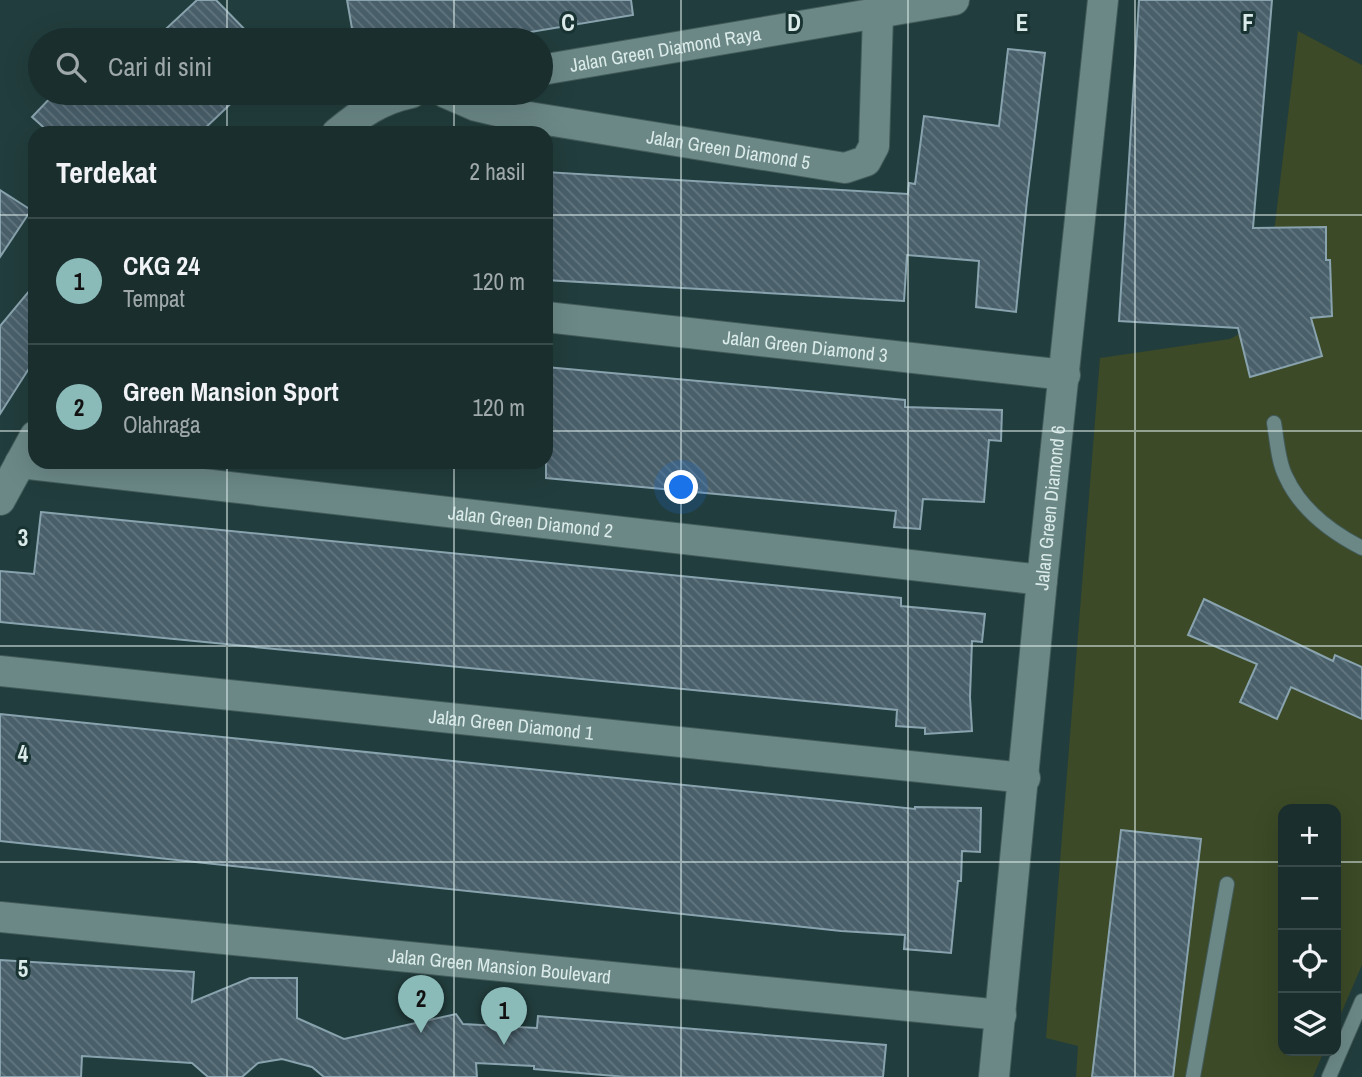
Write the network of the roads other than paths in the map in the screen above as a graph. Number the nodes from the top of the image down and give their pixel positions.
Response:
1 (954, 0) edge
2 (1103, 0) edge
3 (878, 14) junction
4 (553, 69) edge
5 (374, 105) edge
6 (474, 105) edge
7 (345, 126) edge
8 (553, 318) edge
9 (1065, 376) junction
10 (1274, 423) dead end
11 (28, 449) edge
12 (20, 463) junction
13 (28, 464) edge
14 (72, 469) edge
15 (0, 500) edge
16 (1362, 548) edge
17 (1042, 580) junction
18 (0, 671) edge
19 (1025, 778) junction
20 (1227, 884) dead end
21 (0, 917) edge
22 (1362, 1001) edge
23 (1001, 1015) junction
24 (994, 1077) edge
25 (1193, 1077) edge
26 (1329, 1077) edge

1 - 3 street, Jalan Green Diamond Raya
2 - 9 street, Jalan Green Diamond 6
3 - 4 street, Jalan Green Diamond Raya
3 - 6 street, Jalan Green Diamond 5
5 - 7 street
8 - 9 street, Jalan Green Diamond 3
9 - 17 street, Jalan Green Diamond 6
10 - 16 lane
11 - 12 street
12 - 13 street, Jalan Green Diamond 2
12 - 15 street
14 - 17 street, Jalan Green Diamond 2
17 - 19 street, Jalan Green Diamond 6
18 - 19 street, Jalan Green Diamond 1
19 - 23 street, Jalan Green Diamond 6
20 - 25 lane
21 - 23 street, Jalan Green Mansion Boulevard
22 - 26 lane
23 - 24 street, Jalan Green Diamond 6

